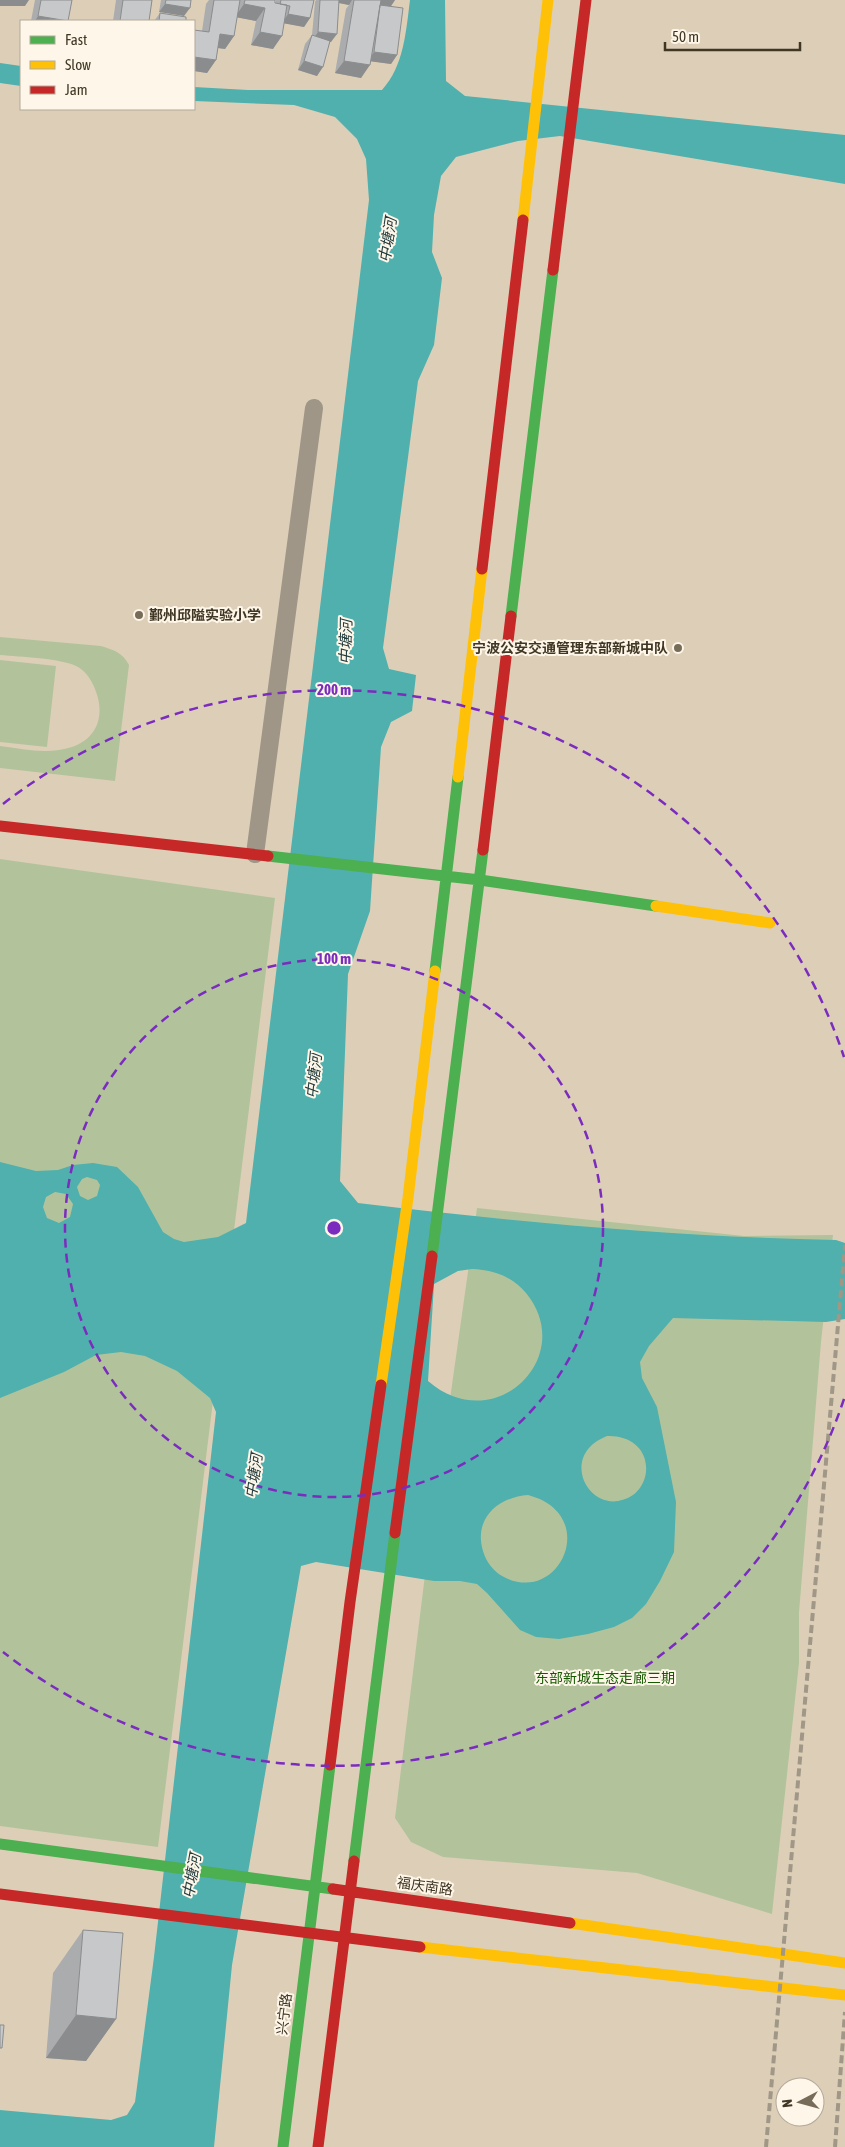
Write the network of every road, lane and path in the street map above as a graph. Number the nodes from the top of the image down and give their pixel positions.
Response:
1 (548, 0) edge
2 (586, 0) edge
3 (314, 408) dead end
4 (0, 826) edge
5 (258, 854) junction
6 (446, 876) junction
7 (480, 880) junction
8 (770, 922) dead end
9 (0, 1844) edge
10 (315, 1886) junction
11 (351, 1891) junction
12 (0, 1894) edge
13 (309, 1934) junction
14 (345, 1938) junction
15 (845, 1962) edge
16 (845, 1995) edge
17 (283, 2147) edge
18 (318, 2147) edge

1 - 6 main road, 兴宁路
2 - 7 main road
3 - 5 street
4 - 5 main road
5 - 6 main road
6 - 7 main road
6 - 10 main road, 兴宁路
7 - 8 main road
7 - 11 main road
9 - 10 main road, 福庆南路
10 - 11 main road, 福庆南路
10 - 13 main road, 兴宁路
11 - 14 main road
11 - 15 main road, 福庆南路
12 - 13 main road
13 - 14 main road
13 - 17 main road, 兴宁路
14 - 16 main road
14 - 18 main road

